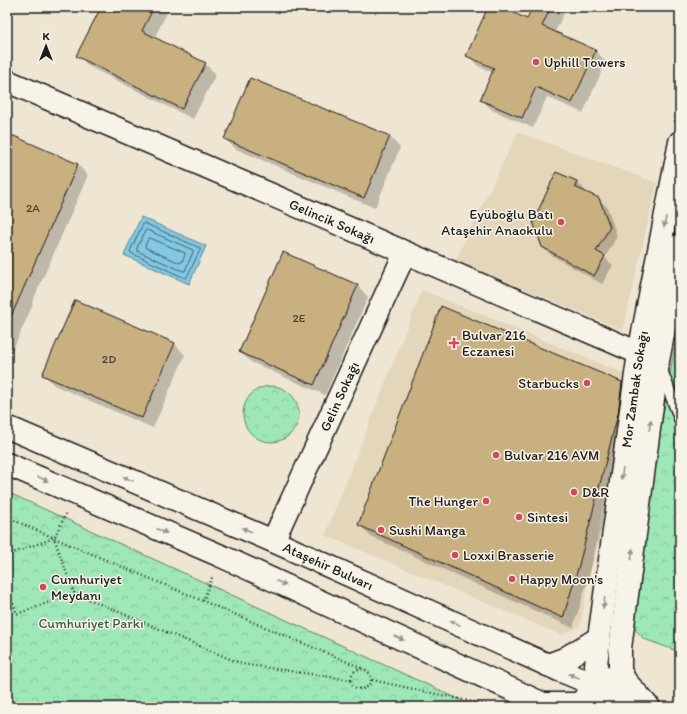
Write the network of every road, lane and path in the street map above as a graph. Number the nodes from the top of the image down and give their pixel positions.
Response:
1 (7, 81) edge
2 (680, 142) edge
3 (680, 245) edge
4 (406, 253) junction
5 (649, 357) junction
6 (680, 419) edge
7 (7, 427) edge
8 (7, 464) edge
9 (76, 494) junction
10 (7, 517) edge
11 (54, 538) junction
12 (272, 541) junction
13 (7, 555) edge
14 (221, 556) junction
15 (7, 588) edge
16 (74, 593) junction
17 (203, 601) junction
18 (599, 638) junction
19 (620, 648) junction
20 (548, 665) junction
21 (364, 669) junction
22 (350, 680) junction
23 (372, 680) junction
24 (600, 697) edge
25 (547, 705) edge
26 (497, 707) edge
27 (649, 707) edge

1 - 4 street, Gelincik Sokağı
2 -> 5 street, Mor Zambak Sokağı
3 - 5 street, Mor Zambak Sokağı
4 - 5 street, Gelincik Sokağı
4 - 12 street, Gelin Sokağı
5 - 6 lane
5 -> 18 street, Mor Zambak Sokağı
19 -> 5 street, Mor Zambak Sokağı
12 -> 7 street, Ataşehir Bulvarı
8 -> 9 street
9 - 11 path
9 -> 14 street
10 - 11 path
11 - 13 path
11 - 16 path
11 - 17 path
20 -> 12 street, Ataşehir Bulvarı
14 - 17 path
14 -> 25 street
15 - 16 path
16 - 22 path
17 - 21 path
18 - 20 street
18 - 24 street, Mor Zambak Sokağı
19 - 24 street
19 - 27 street
24 -> 20 street, Ataşehir Bulvarı
21 - 22 path
21 - 23 path
22 - 23 path
23 - 26 path
24 - 25 street
24 - 27 street, Ataşehir Bulvarı

